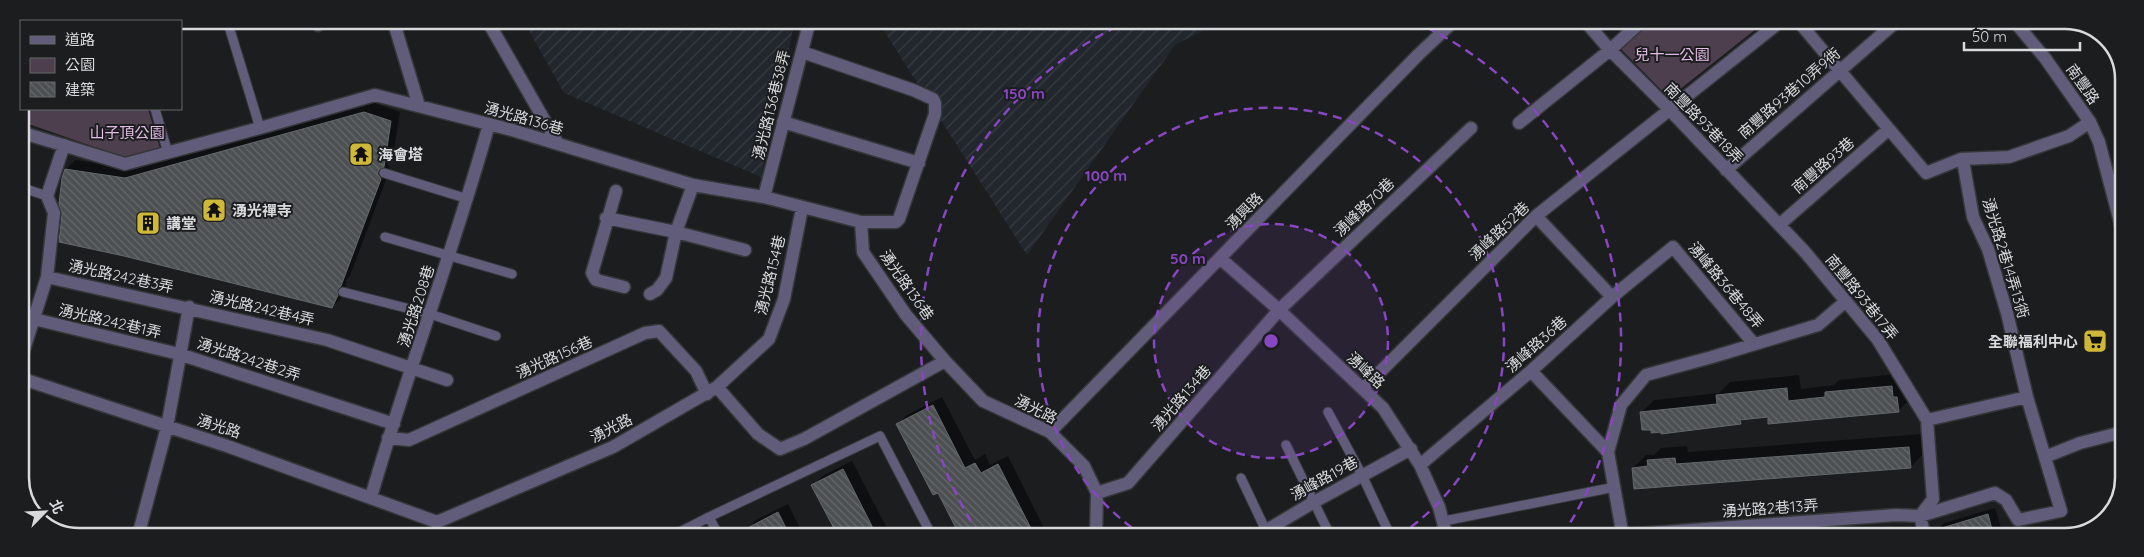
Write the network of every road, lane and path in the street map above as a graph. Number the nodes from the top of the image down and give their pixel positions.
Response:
1 (230, 29) edge
2 (397, 29) edge
3 (492, 29) edge
4 (808, 29) edge
5 (1445, 29) edge
6 (1592, 29) edge
7 (1633, 29) edge
8 (1771, 29) edge
9 (1805, 29) edge
10 (1888, 29) edge
11 (2021, 29) edge
12 (1610, 50) junction
13 (802, 52) junction
14 (1840, 70) junction
15 (419, 106) junction
16 (1669, 109) junction
17 (155, 110) edge
18 (783, 122) junction
19 (2090, 122) junction
20 (1518, 123) dead end
21 (489, 124) junction
22 (260, 128) junction
23 (1471, 128) dead end
24 (1889, 129) junction
25 (29, 135) edge
26 (558, 144) junction
27 (64, 145) junction
28 (168, 153) junction
29 (1961, 158) junction
30 (919, 163) junction
31 (1726, 170) junction
32 (384, 173) dead end
33 (693, 185) junction
34 (29, 190) edge
35 (616, 191) dead end
36 (47, 196) junction
37 (764, 197) junction
38 (468, 199) junction
39 (2115, 200) edge
40 (802, 208) junction
41 (1536, 216) junction
42 (606, 218) junction
43 (862, 222) junction
44 (1779, 225) junction
45 (676, 232) junction
46 (385, 237) dead end
47 (1673, 247) joint
48 (745, 250) dead end
49 (449, 256) junction
50 (1221, 259) junction
51 (512, 274) dead end
52 (47, 277) junction
53 (624, 287) dead end
54 (343, 292) dead end
55 (650, 294) dead end
56 (1612, 297) junction
57 (1846, 301) junction
58 (189, 308) junction
59 (1280, 310) junction
60 (430, 314) junction
61 (34, 319) junction
62 (29, 334) edge
63 (496, 336) dead end
64 (1754, 344) junction
65 (179, 354) junction
66 (945, 361) junction
67 (413, 367) junction
68 (1531, 371) junction
69 (447, 380) dead end
70 (29, 381) edge
71 (1363, 389) junction
72 (712, 391) junction
73 (2027, 397) junction
74 (1328, 412) dead end
75 (1927, 420) junction
76 (394, 424) junction
77 (167, 427) junction
78 (1050, 432) junction
79 (2115, 434) edge
80 (388, 438) junction
81 (1286, 445) dead end
82 (1410, 449) junction
83 (1608, 452) junction
84 (2045, 456) junction
85 (1420, 465) junction
86 (1362, 475) junction
87 (1241, 478) dead end
88 (1615, 487) junction
89 (1097, 493) junction
90 (370, 498) junction
91 (1314, 502) junction
92 (2061, 511) joint
93 (1920, 516) junction
94 (709, 517) junction
95 (1444, 521) junction
96 (140, 528) edge
97 (688, 528) edge
98 (715, 528) edge
99 (928, 528) edge
100 (1096, 528) edge
101 (1261, 528) edge
102 (1273, 528) edge
103 (1327, 528) edge
104 (1387, 528) edge
105 (1445, 528) edge
106 (1622, 528) edge
107 (1727, 528) edge
108 (1923, 528) edge

1 - 22 lane
2 - 15 street
3 - 26 street
4 - 13 street, 湧光路136巷38弄
5 - 50 street, 湧興路
6 - 12 street, 南豐路93巷18弄
7 - 12 street
8 - 16 street, 湧峰路52巷
9 - 14 street
10 - 14 street, 南豐路93巷10弄9衖
11 - 19 street, 南豐路
12 - 16 street, 南豐路93巷18弄
12 - 20 street
13 - 18 street, 湧光路136巷38弄
13 - 30 street
14 - 24 street
14 - 31 street, 南豐路93巷10弄9衖
15 - 21 street, 湧光路136巷
15 - 22 street, 湧光路136巷
16 - 31 street, 南豐路93巷18弄
16 - 41 street, 湧峰路52巷
17 - 28 lane
18 - 30 street
18 - 37 street, 湧光路136巷38弄
19 - 29 street
19 - 39 street, 南豐路
21 - 26 street, 湧光路136巷
21 - 38 street, 湧光路208巷
22 - 28 street, 湧光路136巷
23 - 59 street, 湧峰路70巷
24 - 29 street
24 - 44 street, 南豐路93巷
25 - 27 street, 湧光路136巷
26 - 33 street, 湧光路136巷
27 - 28 street, 湧光路136巷
27 - 36 street
29 - 73 street, 湧光路2巷14弄13衖
30 - 43 street
31 - 44 street, 南豐路93巷18弄
32 - 38 lane
33 - 37 street, 湧光路136巷
33 - 45 street
34 - 36 lane
35 - 42 street
36 - 52 street
37 - 40 street, 湧光路136巷
38 - 49 street, 湧光路208巷
40 - 43 street, 湧光路136巷
40 - 72 street, 湧光路154巷
41 - 56 street
41 - 71 street, 湧峰路52巷
42 - 45 street
42 - 53 street
43 - 66 street, 湧光路136巷
44 - 57 street, 南豐路93巷17弄
45 - 48 street
45 - 55 street
46 - 49 lane
47 - 56 street, 湧峰路36巷
47 - 64 street, 湧峰路36巷48弄
49 - 51 lane
49 - 60 street, 湧光路208巷
50 - 59 street, 湧峰路
50 - 78 street, 湧興路
52 - 58 street, 湧光路242巷3弄
52 - 61 street
54 - 60 lane
56 - 68 street, 湧峰路36巷
57 - 64 street
57 - 75 street, 南豐路93巷17弄
58 - 65 street
58 - 67 street, 湧光路242巷4弄
59 - 71 street, 湧峰路
59 - 89 street, 湧光路134巷
60 - 63 lane
60 - 67 street, 湧光路208巷
61 - 62 street
61 - 65 street, 湧光路242巷1弄
64 - 83 street
65 - 76 street, 湧光路242巷2弄
65 - 77 street
66 - 72 street
66 - 78 street, 湧光路
67 - 69 street, 湧光路242巷4弄
67 - 76 street, 湧光路208巷
68 - 83 street
68 - 85 street, 湧峰路36巷
70 - 77 street, 湧光路
71 - 82 street, 湧峰路
72 - 80 street, 湧光路156巷
72 - 90 street, 湧光路
73 - 75 street
73 - 84 street, 湧光路2巷14弄13衖
74 - 86 lane
75 - 93 street
76 - 80 street, 湧光路208巷
77 - 90 street, 湧光路
77 - 96 street
78 - 89 street, 湧光路
79 - 84 street
80 - 90 street, 湧光路208巷
81 - 91 lane
82 - 85 street, 湧峰路
82 - 86 street, 湧峰路19巷
83 - 88 street
84 - 92 street, 湧光路2巷14弄13衖
85 - 95 street, 湧峰路
86 - 91 street, 湧峰路19巷
86 - 104 lane
87 - 101 lane
88 - 95 lane
88 - 106 street
89 - 100 street, 湧光路
91 - 102 street, 湧峰路19巷
91 - 103 lane
92 - 93 street, 湧光路2巷13弄
93 - 107 street, 湧光路2巷13弄
93 - 108 street
94 - 97 lane
94 - 98 lane
94 - 99 lane
95 - 105 street, 湧峰路

